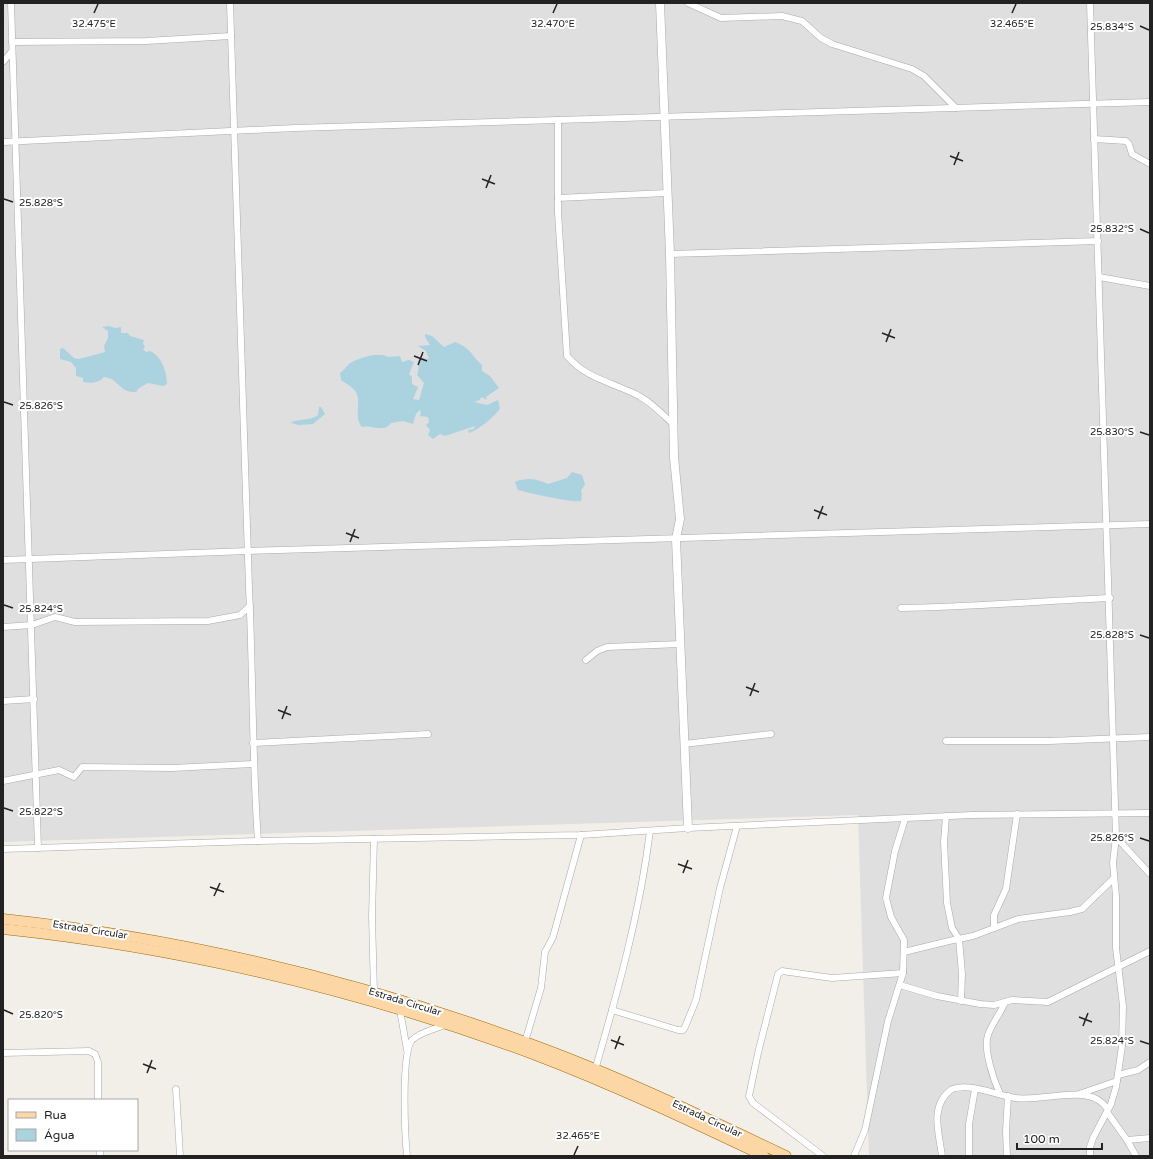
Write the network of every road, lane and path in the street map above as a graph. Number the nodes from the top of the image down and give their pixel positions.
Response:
1 (11, 3) edge
2 (230, 3) edge
3 (660, 3) edge
4 (688, 3) edge
5 (1090, 3) edge
6 (231, 36) junction
7 (12, 42) junction
8 (12, 51) junction
9 (3, 61) edge
10 (13, 67) junction
11 (1150, 102) edge
12 (1093, 104) junction
13 (956, 108) junction
14 (664, 116) junction
15 (558, 120) junction
16 (235, 130) junction
17 (1094, 139) junction
18 (3, 142) edge
19 (15, 142) junction
20 (1150, 164) edge
21 (666, 193) junction
22 (558, 198) junction
23 (1098, 241) junction
24 (670, 254) junction
25 (1099, 277) junction
26 (1150, 286) edge
27 (673, 424) junction
28 (1150, 524) edge
29 (1108, 525) junction
30 (676, 539) junction
31 (248, 551) junction
32 (238, 552) junction
33 (3, 560) edge
34 (29, 560) junction
35 (248, 563) junction
36 (1110, 598) junction
37 (250, 606) junction
38 (901, 608) dead end
39 (32, 625) junction
40 (3, 627) edge
41 (680, 644) junction
42 (586, 660) dead end
43 (34, 699) junction
44 (3, 701) edge
45 (428, 734) dead end
46 (771, 734) dead end
47 (1150, 737) edge
48 (1113, 738) junction
49 (946, 741) dead end
50 (253, 743) junction
51 (684, 744) junction
52 (253, 764) junction
53 (36, 775) junction
54 (3, 781) edge
55 (1116, 813) junction
56 (1150, 813) edge
57 (1017, 814) junction
58 (946, 816) junction
59 (905, 819) junction
60 (737, 826) junction
61 (688, 828) junction
62 (650, 831) junction
63 (581, 835) junction
64 (1116, 837) junction
65 (374, 839) junction
66 (258, 841) junction
67 (38, 848) junction
68 (3, 849) edge
69 (1150, 874) edge
70 (1113, 879) junction
71 (3, 919) edge
72 (994, 928) junction
73 (3, 929) edge
74 (958, 939) junction
75 (1150, 951) edge
76 (904, 952) junction
77 (1118, 968) junction
78 (903, 973) junction
79 (900, 985) junction
80 (374, 992) junction
81 (961, 1001) junction
82 (1006, 1002) junction
83 (400, 1010) junction
84 (612, 1010) junction
85 (447, 1024) junction
86 (525, 1042) junction
87 (407, 1052) junction
88 (3, 1053) edge
89 (1150, 1062) edge
90 (595, 1070) junction
91 (1117, 1078) junction
92 (176, 1088) dead end
93 (975, 1089) junction
94 (1000, 1094) junction
95 (1079, 1094) junction
96 (1008, 1096) junction
97 (98, 1099) edge
98 (1107, 1111) junction
99 (1150, 1138) edge
100 (1127, 1140) junction
101 (180, 1156) edge
102 (407, 1156) edge
103 (764, 1156) edge
104 (786, 1156) edge
105 (823, 1156) edge
106 (854, 1156) edge
107 (942, 1156) edge
108 (969, 1156) edge
109 (1007, 1156) edge
110 (1090, 1156) edge
111 (1136, 1156) edge

1 - 7 street
2 - 6 street
3 - 14 street
4 - 13 street
5 - 12 street
6 - 7 street
6 - 16 street
7 - 8 street
8 - 9 street
8 - 10 street
9 - 10 street
10 - 19 street
11 - 12 street
12 - 13 street
12 - 17 street
13 - 14 street
14 - 15 street
14 - 21 street
15 - 16 street
15 - 22 street
16 - 19 street
16 - 31 street
17 - 20 street
17 - 23 street
18 - 19 street
19 - 34 street
21 - 22 street
21 - 24 street
22 - 27 street
23 - 24 street
23 - 25 street
24 - 27 street
25 - 26 street
25 - 29 street
27 - 30 street
28 - 29 street
29 - 30 street
29 - 36 street
30 - 31 street
30 - 41 street
31 - 32 street
31 - 35 street
32 - 34 street
32 - 35 street
33 - 34 street
34 - 39 street
35 - 37 street
36 - 38 street
36 - 48 street
37 - 39 street
37 - 50 street
39 - 40 street
39 - 43 street
41 - 42 street
41 - 51 street
43 - 44 street
43 - 53 street
45 - 50 street
46 - 51 street
47 - 48 street
48 - 49 street
48 - 55 street
50 - 52 street
51 - 61 street
52 - 53 street
52 - 66 street
53 - 54 street
53 - 67 street
55 - 56 street
55 - 57 street
55 - 64 street
57 - 58 street
57 - 72 street
58 - 59 street
58 - 74 street
59 - 60 street
59 - 76 street
60 - 61 street
60 - 84 street
61 - 62 street
62 - 63 street
62 - 84 street
63 - 65 street
63 - 86 street
64 - 69 street
64 - 70 street
65 - 66 street
65 - 80 street
66 - 67 street
67 - 68 street
70 - 72 street
70 - 77 street
71 - 80 main road, Estrada Circular
72 - 74 street
73 - 83 main road, Estrada Circular
74 - 76 street
74 - 81 street
75 - 77 street
76 - 78 street
77 - 82 street
77 - 91 street
78 - 79 street
78 - 105 street
79 - 81 street
79 - 106 street
80 - 86 main road, Estrada Circular
81 - 82 street
82 - 94 street
83 - 85 main road, Estrada Circular
83 - 87 street
84 - 90 street
85 - 87 street
85 - 103 main road, Estrada Circular
86 - 90 main road, Estrada Circular
87 - 102 street
88 - 97 street
89 - 91 street
90 - 104 main road, Estrada Circular
91 - 95 street
91 - 98 street
92 - 101 street
93 - 94 street
93 - 107 street
93 - 108 street
94 - 96 street
95 - 96 street
95 - 98 street
96 - 109 street
98 - 100 street
98 - 110 street
99 - 100 street
100 - 111 street

